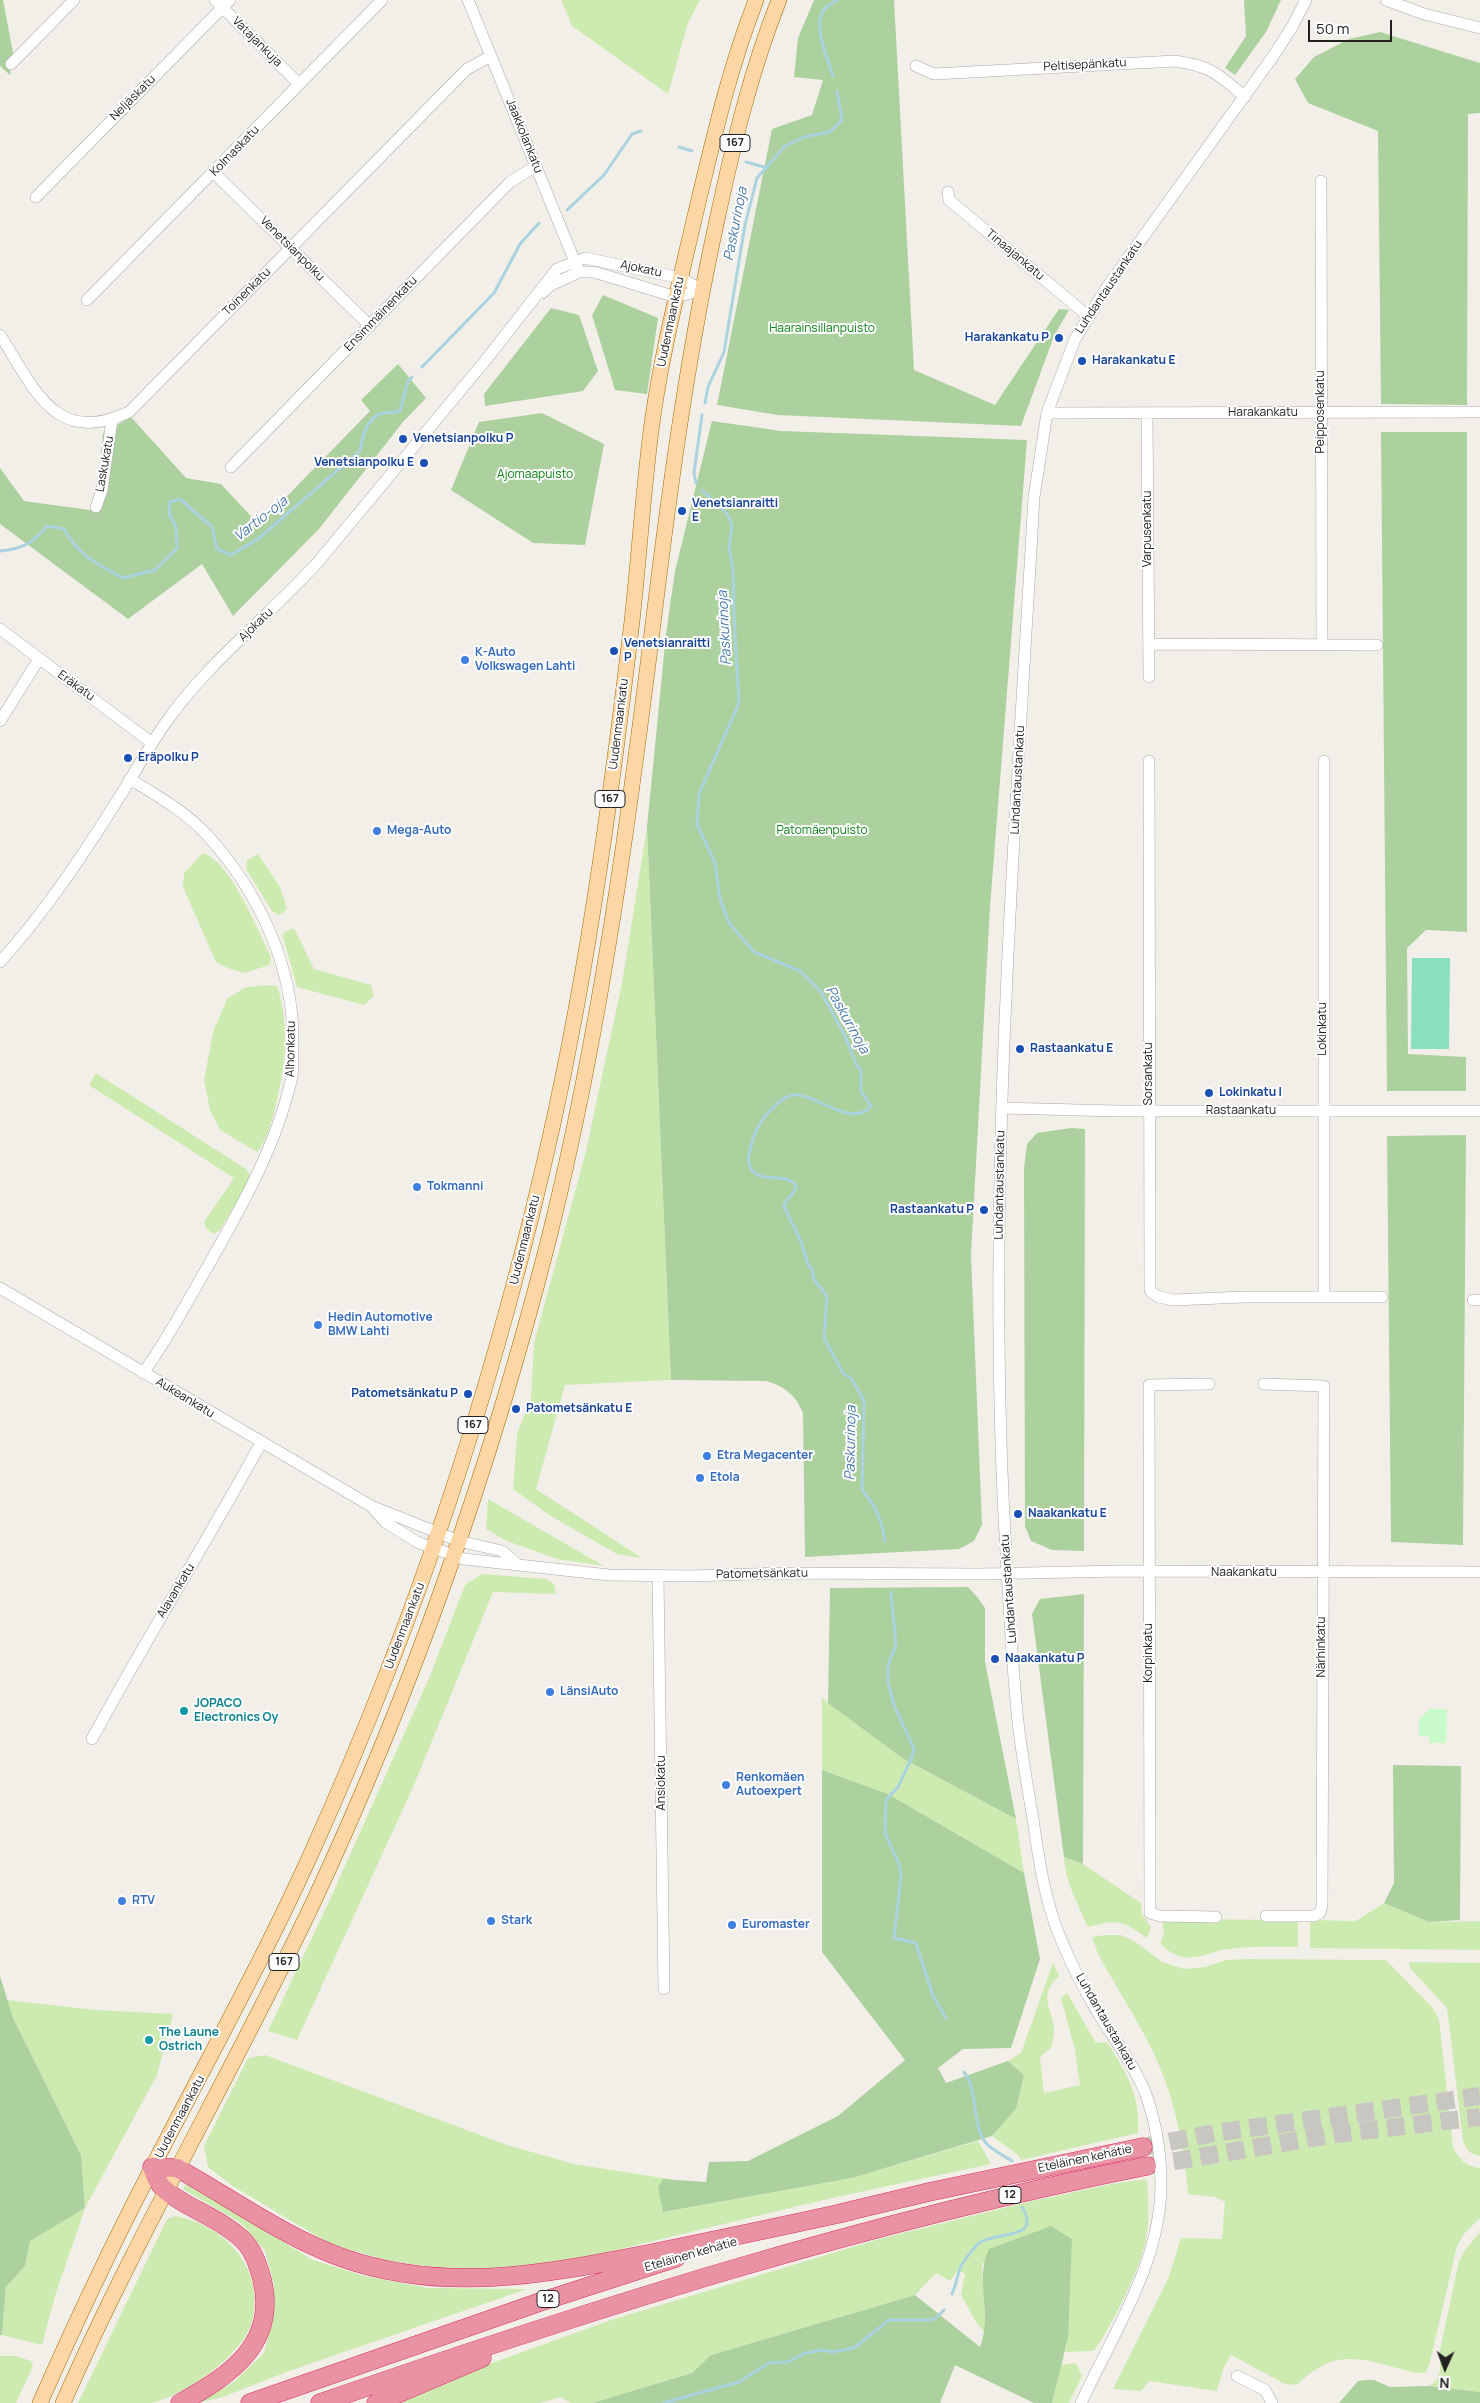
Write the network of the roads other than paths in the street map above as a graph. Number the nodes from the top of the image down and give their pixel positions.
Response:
1 (74, 0) edge
2 (382, 0) edge
3 (468, 0) edge
4 (756, 0) edge
5 (779, 0) edge
6 (1306, 0) edge
7 (1386, 0) edge
8 (222, 2) edge
9 (1480, 28) edge
10 (491, 56) junction
11 (11, 64) dead end
12 (916, 66) dead end
13 (299, 84) junction
14 (1245, 97) junction
15 (536, 166) junction
16 (214, 173) junction
17 (1320, 181) dead end
18 (948, 192) dead end
19 (36, 197) dead end
20 (290, 248) junction
21 (577, 266) junction
22 (681, 278) junction
23 (702, 290) junction
24 (676, 296) junction
25 (87, 300) dead end
26 (1088, 316) junction
27 (370, 326) junction
28 (0, 336) edge
29 (1321, 412) junction
30 (1480, 412) edge
31 (1046, 413) junction
32 (1147, 413) junction
33 (112, 420) junction
34 (231, 467) dead end
35 (96, 507) dead end
36 (0, 629) edge
37 (1322, 643) junction
38 (1149, 644) junction
39 (1377, 645) dead end
40 (39, 659) junction
41 (1149, 677) dead end
42 (0, 721) edge
43 (152, 743) junction
44 (1149, 761) dead end
45 (1324, 761) dead end
46 (130, 779) junction
47 (0, 962) edge
48 (1002, 1108) junction
49 (1149, 1111) junction
50 (1323, 1111) junction
51 (1480, 1111) edge
52 (0, 1288) edge
53 (1324, 1297) junction
54 (1382, 1297) dead end
55 (143, 1373) junction
56 (1209, 1384) dead end
57 (1264, 1384) dead end
58 (261, 1443) junction
59 (371, 1506) junction
60 (438, 1533) junction
61 (433, 1548) junction
62 (456, 1548) junction
63 (518, 1565) junction
64 (1149, 1572) junction
65 (1480, 1572) edge
66 (1007, 1573) junction
67 (1322, 1573) junction
68 (658, 1576) junction
69 (92, 1739) dead end
70 (1216, 1916) dead end
71 (1266, 1916) dead end
72 (664, 1988) dead end
73 (1143, 2147) tunnel mouth
74 (1146, 2166) tunnel mouth
75 (152, 2167) junction
76 (177, 2168) junction
77 (165, 2190) junction
78 (851, 2211) junction
79 (857, 2232) junction
80 (1236, 2376) dead end
81 (40, 2403) edge
82 (63, 2403) edge
83 (180, 2403) edge
84 (250, 2403) edge
85 (320, 2403) edge
86 (376, 2403) edge
87 (1082, 2403) edge
88 (1272, 2403) edge

1 - 11 street
2 - 13 street, Kolmaskatu
3 - 10 street, Jaakkolankatu
4 - 22 main road, Uudenmaankatu / 167
5 - 23 main road, Uudenmaankatu / 167
6 - 14 street, Luhdantaustankatu
7 - 9 street
8 - 13 street, Vatajankuja
8 - 19 street, Neljäskatu
10 - 15 street, Jaakkolankatu
10 - 20 street, Toinenkatu
12 - 14 street, Peltisepänkatu
13 - 16 street, Kolmaskatu
14 - 26 street, Luhdantaustankatu
15 - 21 street, Jaakkolankatu
15 - 27 street, Ensimmäinenkatu
16 - 20 street, Venetsianpolku
16 - 25 street, Kolmaskatu
17 - 29 street, Peipposenkatu
18 - 26 street, Tinaajankatu
20 - 27 street, Venetsianpolku
20 - 33 street, Toinenkatu
21 - 22 street, Ajokatu
21 - 24 street, Ajokatu
21 - 43 street, Ajokatu
22 - 23 street, Ajokatu
22 - 24 main road, Uudenmaankatu / 167
23 - 24 street, Ajokatu
23 - 62 main road, Uudenmaankatu / 167
24 - 60 main road, Uudenmaankatu / 167
26 - 31 street, Luhdantaustankatu
27 - 34 street, Ensimmäinenkatu
28 - 33 street, Toinenkatu
29 - 30 street, Harakankatu
29 - 32 street, Harakankatu
29 - 37 street, Peipposenkatu
31 - 32 street, Harakankatu
31 - 48 street, Luhdantaustankatu
32 - 38 street, Varpusenkatu
33 - 35 street, Laskukatu
36 - 40 street, Eräkatu
37 - 38 street
37 - 39 street
38 - 41 street, Varpusenkatu
40 - 42 street
40 - 43 street, Eräkatu
43 - 46 street, Ajokatu
44 - 49 street, Sorsankatu
45 - 50 street, Lokinkatu
46 - 47 street, Ajokatu
46 - 55 street, Alhonkatu
48 - 49 street, Rastaankatu
48 - 66 street, Luhdantaustankatu
49 - 50 street, Rastaankatu
49 - 53 street, Sorsankatu
50 - 51 street, Rastaankatu
50 - 53 street, Lokinkatu
52 - 55 street, Aukeankatu
53 - 54 street
55 - 58 street, Aukeankatu
56 - 64 street, Korpinkatu
57 - 67 street, Närhinkatu
58 - 59 street, Aukeankatu
58 - 69 street, Alavankatu
59 - 60 street, Aukeankatu
59 - 61 street, Aukeankatu
60 - 61 main road, Uudenmaankatu / 167
60 - 62 street, Aukeankatu
61 - 62 street, Patometsänkatu
61 - 75 main road, Uudenmaankatu / 167
62 - 63 street, Patometsänkatu
62 - 63 street, Patometsänkatu
62 - 76 main road, Uudenmaankatu / 167
63 - 68 street, Patometsänkatu
64 - 66 street, Naakankatu
64 - 67 street, Naakankatu
64 - 70 street, Korpinkatu
65 - 67 street, Naakankatu
66 - 68 street, Patometsänkatu
66 - 87 street, Luhdantaustankatu
67 - 71 street, Närhinkatu
68 - 72 street, Ansiokatu
73 - 78 highway, Eteläinen kehätie / 12
74 - 79 highway, Eteläinen kehätie / 12
75 - 76 highway
75 - 77 highway
75 - 81 main road, Uudenmaankatu
76 - 77 main road, Uudenmaankatu / 167
76 - 78 highway
77 - 82 main road, Uudenmaankatu / 167
77 - 83 highway
78 - 84 highway, Eteläinen kehätie / 12
79 - 85 highway, Eteläinen kehätie / 12
79 - 86 highway
80 - 88 street

